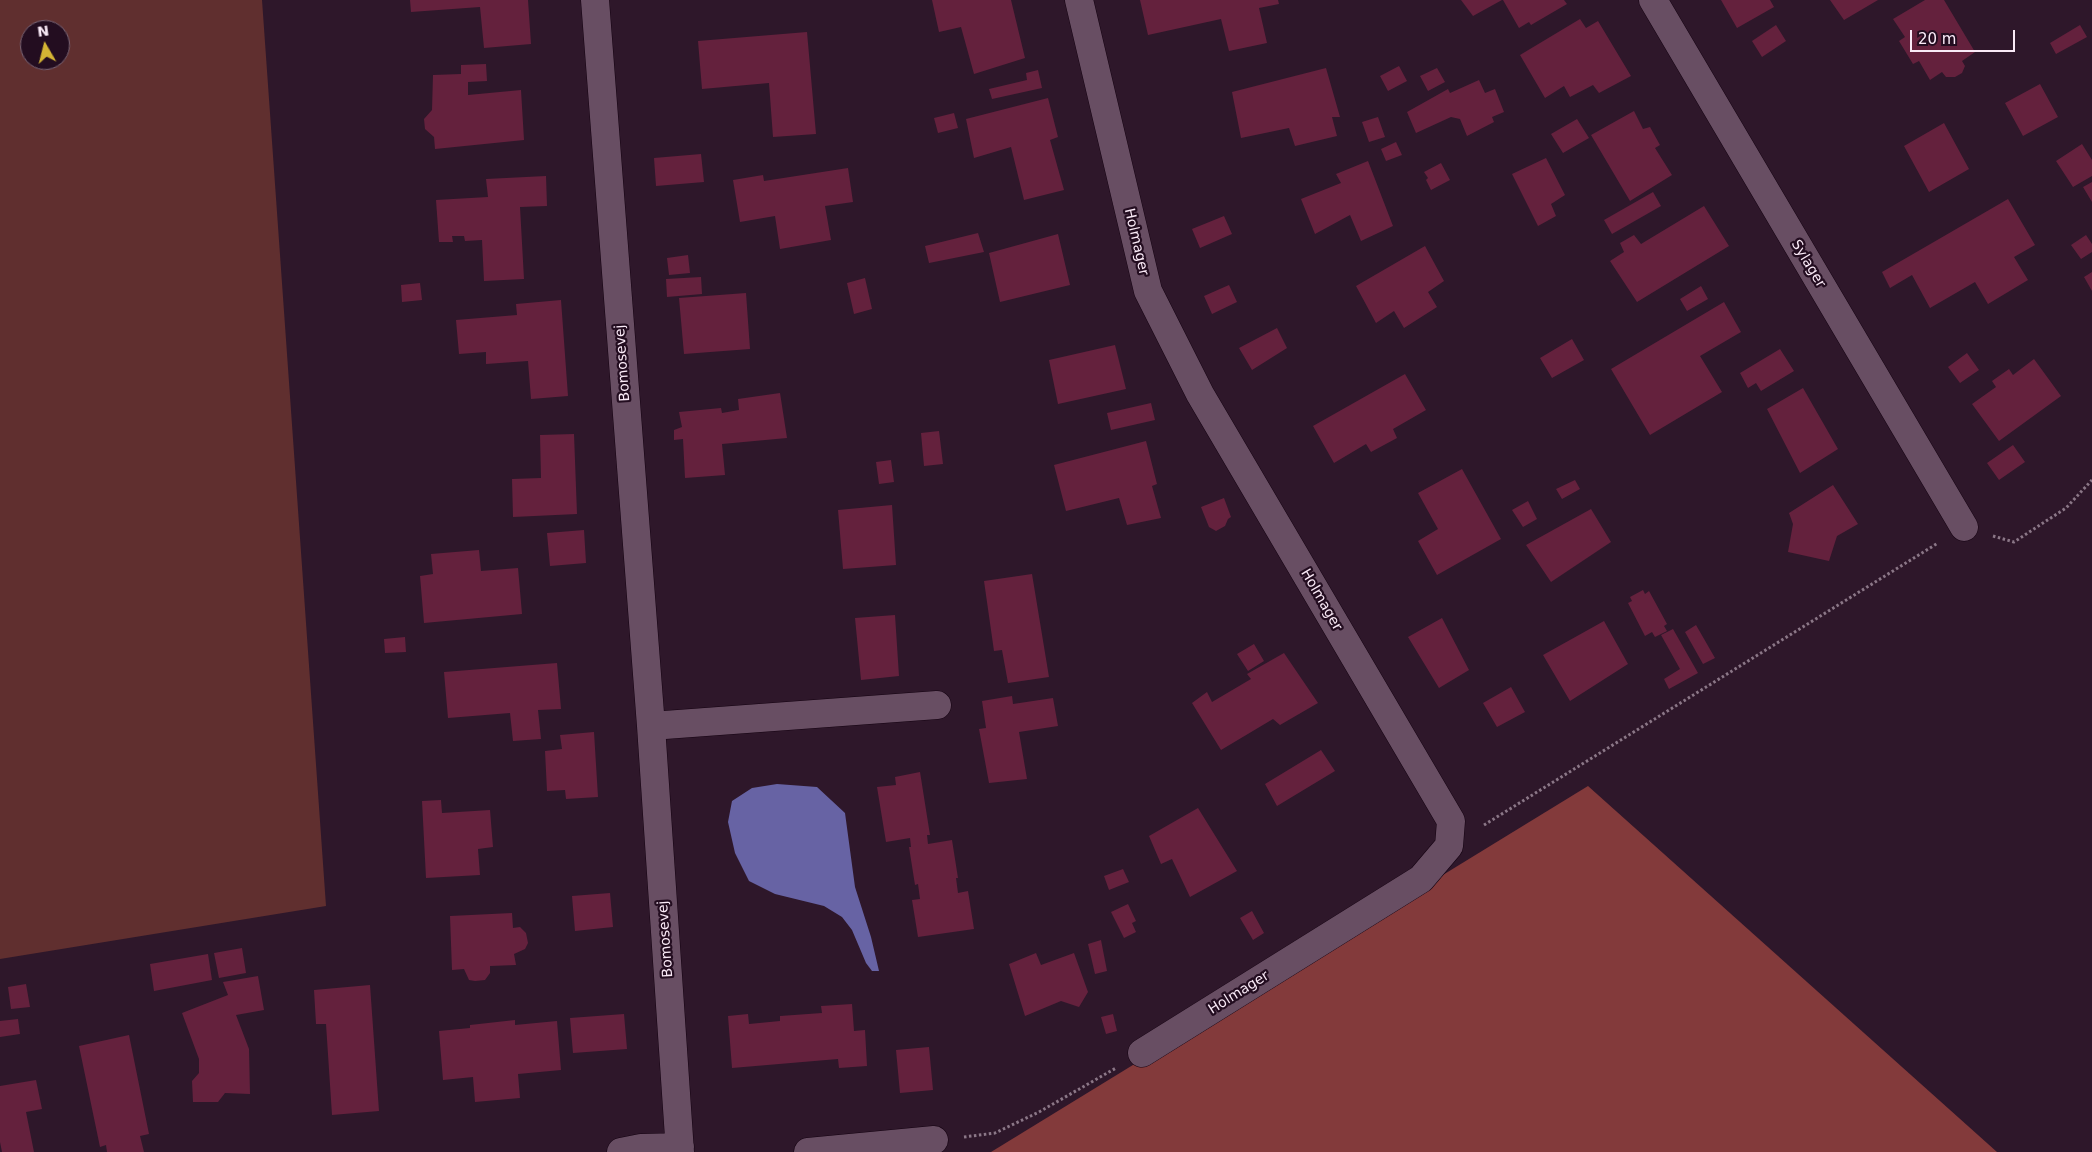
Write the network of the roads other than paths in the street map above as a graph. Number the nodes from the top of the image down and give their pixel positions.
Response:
1 (595, 0) edge
2 (1079, 0) edge
3 (1653, 0) edge
4 (1964, 527) road end
5 (937, 705) dead end
6 (651, 726) junction
7 (1142, 1053) road end
8 (934, 1140) road end
9 (680, 1149) edge
10 (621, 1152) edge
11 (808, 1152) edge

1 - 6 street, Bomosevej
2 - 7 street, Holmager
3 - 4 street, Sylager
5 - 6 street
6 - 9 street, Bomosevej
8 - 11 street
9 - 10 street

